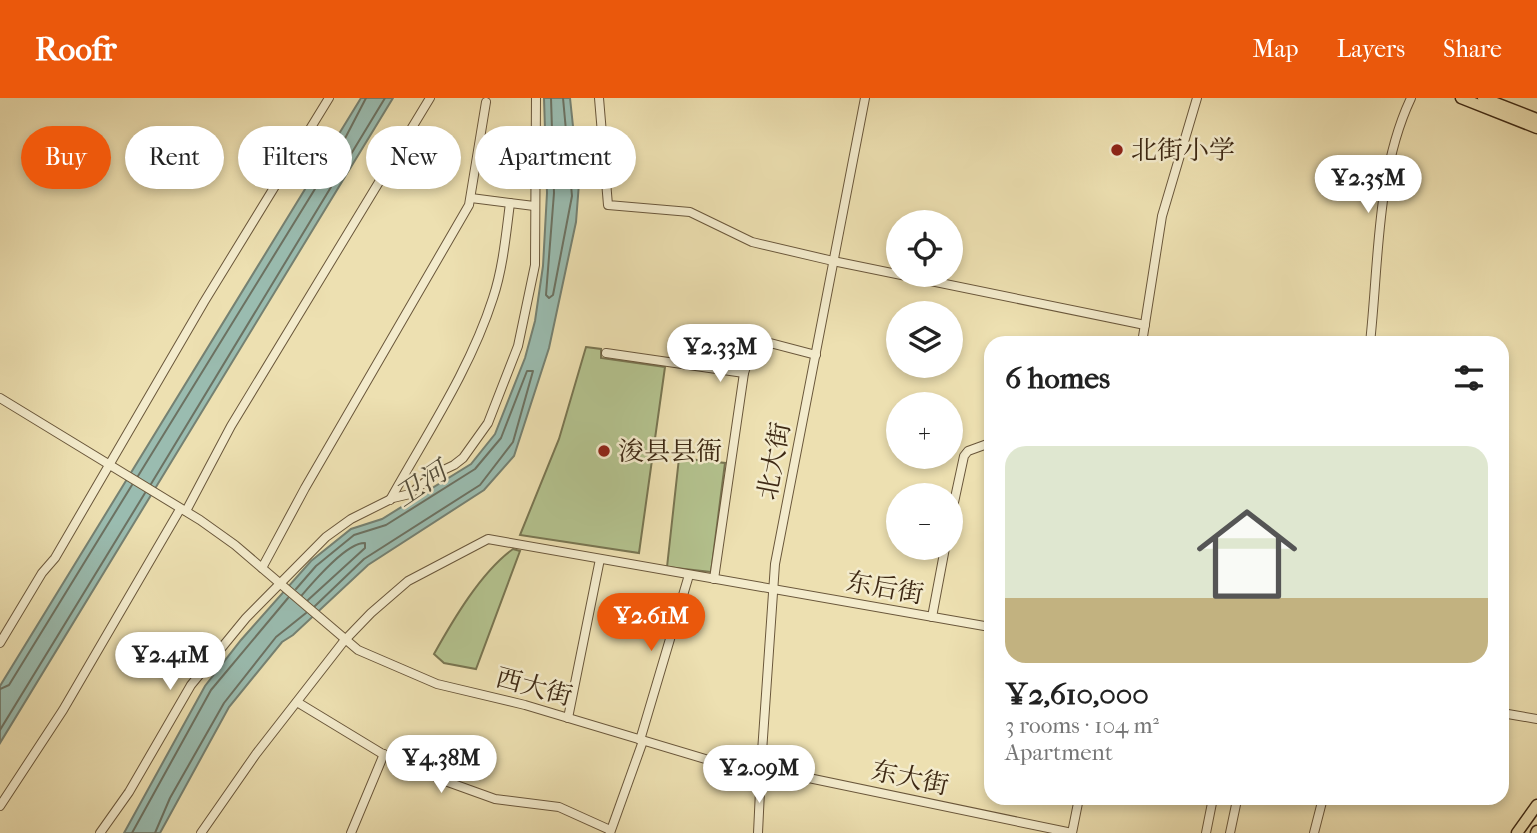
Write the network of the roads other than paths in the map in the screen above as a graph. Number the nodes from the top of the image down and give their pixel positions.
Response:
1 (329, 98) edge
2 (430, 98) edge
3 (536, 98) edge
4 (599, 98) edge
5 (865, 98) edge
6 (1196, 98) edge
7 (1411, 98) edge
8 (1461, 98) edge
9 (1483, 98) edge
10 (486, 102) dead end
11 (1537, 120) edge
12 (1537, 128) edge
13 (471, 198) junction
14 (510, 203) junction
15 (534, 206) junction
16 (833, 261) junction
17 (1144, 325) junction
18 (1143, 336) edge
19 (1371, 336) edge
20 (606, 353) dead end
21 (816, 355) junction
22 (744, 373) junction
23 (0, 398) edge
24 (984, 445) edge
25 (114, 468) junction
26 (958, 483) edge
27 (390, 500) junction
28 (182, 511) junction
29 (600, 559) junction
30 (943, 560) edge
31 (262, 568) junction
32 (689, 575) junction
33 (713, 579) junction
34 (281, 584) junction
35 (772, 590) junction
36 (932, 617) junction
37 (984, 626) edge
38 (344, 642) junction
39 (0, 643) edge
40 (297, 702) junction
41 (1509, 714) edge
42 (568, 718) junction
43 (1537, 719) edge
44 (641, 740) junction
45 (762, 752) junction
46 (384, 754) junction
47 (741, 770) junction
48 (780, 772) junction
49 (760, 791) junction
50 (1078, 805) edge
51 (1212, 805) edge
52 (1236, 805) edge
53 (1321, 805) edge
54 (1537, 805) edge
55 (0, 806) edge
56 (610, 832) edge
57 (100, 833) edge
58 (201, 833) edge
59 (351, 833) edge
60 (758, 833) edge
61 (1072, 833) edge
62 (1206, 833) edge
63 (1230, 833) edge
64 (1314, 833) edge
65 (1517, 833) edge

1 - 25 street
2 - 28 street
3 - 15 street
4 - 16 street
5 - 16 street, 北大街
6 - 17 street
7 - 19 street
8 - 12 main road
9 - 11 main road
10 - 13 street
13 - 14 street
13 - 31 street
14 - 15 street
14 - 27 street
15 - 27 street
16 - 17 street
16 - 21 street, 北大街
17 - 18 street
20 - 22 street
21 - 22 street
21 - 35 street, 北大街
22 - 33 street
23 - 25 street, 西大街
24 - 26 street
25 - 28 street, 西大街
25 - 39 street
27 - 34 street
28 - 31 street, 西大街
28 - 55 street
29 - 32 street, 东后街
29 - 38 street, 东后街
29 - 42 street
30 - 36 street
31 - 34 street, 西大街
32 - 33 street, 东后街
32 - 44 street
33 - 35 street, 东后街
34 - 38 street, 西大街
34 - 57 street
35 - 36 street, 东后街
35 - 45 street, 北大街
36 - 37 street, 东后街
38 - 40 street, 东后街
38 - 42 street, 西大街
40 - 46 street
40 - 58 street, 东后街
41 - 43 street
42 - 44 street, 西大街
44 - 47 street, 西大街
44 - 56 street
45 - 47 street
45 - 48 street
46 - 56 street
46 - 59 street
47 - 49 street
48 - 49 street
48 - 61 street, 东大街
49 - 60 street
50 - 61 street
51 - 62 street
52 - 63 street
53 - 64 street
54 - 65 main road

